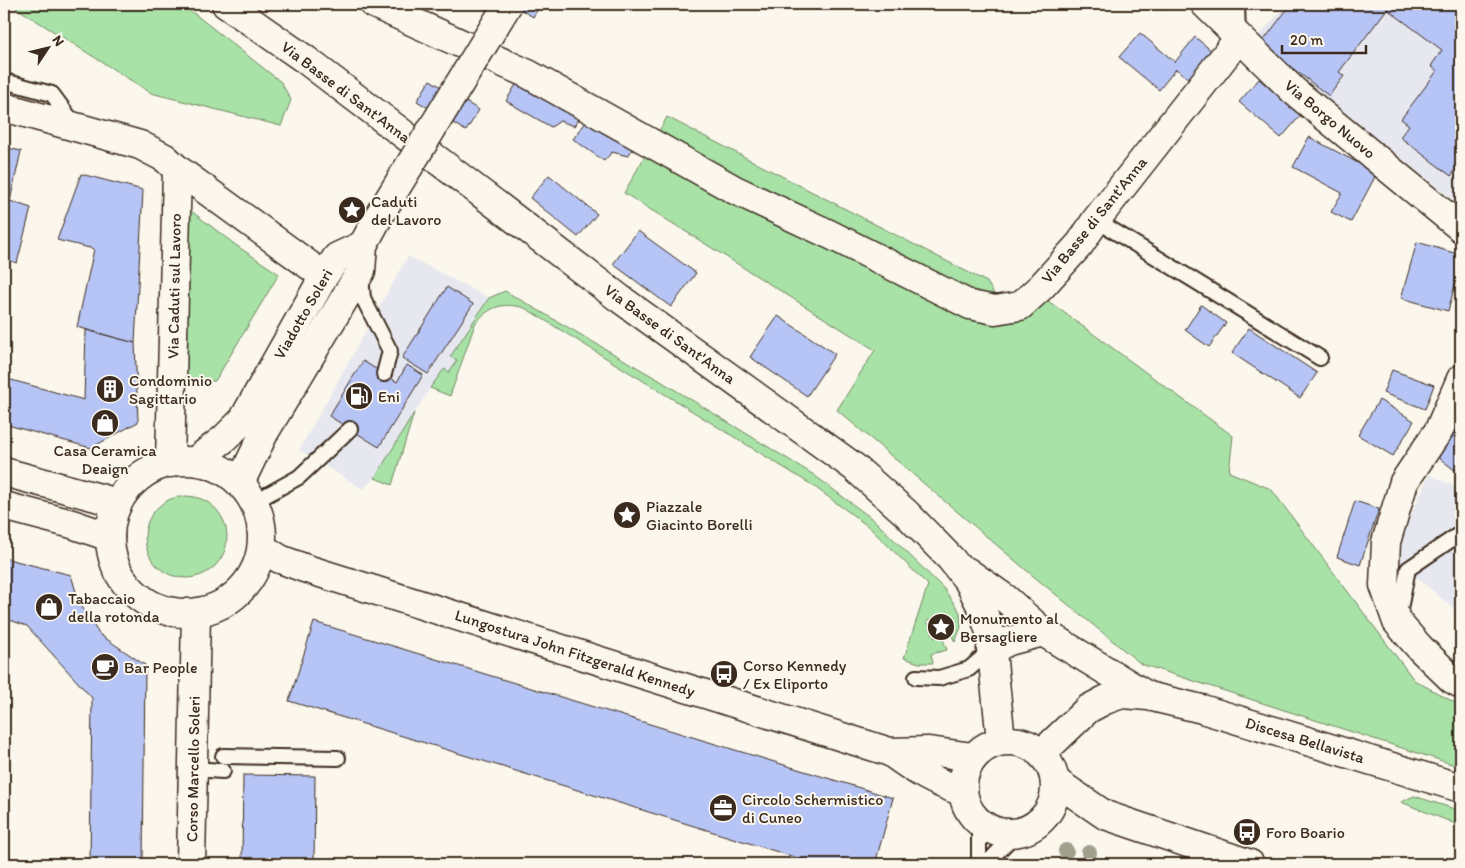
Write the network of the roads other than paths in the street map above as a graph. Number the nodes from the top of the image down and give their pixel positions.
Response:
1 (226, 4) edge
2 (374, 4) edge
3 (508, 4) edge
4 (1205, 4) edge
5 (1237, 4) edge
6 (1239, 38) junction
7 (4, 80) edge
8 (4, 108) edge
9 (77, 128) junction
10 (177, 169) junction
11 (1096, 220) junction
12 (1461, 228) edge
13 (362, 258) junction
14 (324, 276) junction
15 (326, 329) junction
16 (1320, 358) dead end
17 (384, 374) dead end
18 (1461, 379) edge
19 (350, 429) dead end
20 (183, 462) junction
21 (4, 472) edge
22 (247, 492) junction
23 (118, 503) junction
24 (4, 506) edge
25 (1461, 533) edge
26 (110, 537) junction
27 (262, 548) junction
28 (951, 560) junction
29 (196, 613) junction
30 (1397, 622) junction
31 (1043, 632) junction
32 (991, 650) junction
33 (916, 677) dead end
34 (1461, 684) edge
35 (1148, 696) junction
36 (1001, 741) junction
37 (890, 752) junction
38 (1041, 754) junction
39 (223, 756) dead end
40 (973, 757) junction
41 (338, 758) dead end
42 (193, 769) junction
43 (223, 771) dead end
44 (1055, 781) junction
45 (1461, 788) edge
46 (962, 792) junction
47 (1105, 815) junction
48 (1045, 816) junction
49 (979, 823) junction
50 (1016, 833) junction
51 (192, 864) edge
52 (980, 864) edge
53 (986, 864) edge
54 (1250, 864) edge

1 - 28 street, Via Basse di Sant'Anna
2 - 11 street, Via Basse di Sant'Anna
3 - 13 street, bridge
4 - 6 street, Via Borgo Nuovo
5 - 6 lane
6 - 11 street, Via Basse di Sant'Anna
6 - 12 street, Via Borgo Nuovo
7 - 9 lane
8 - 9 street
9 - 10 street
10 - 14 street
10 - 20 street, Via Caduti sul Lavoro
11 - 16 lane
13 - 14 street, Viadotto Soleri
13 - 15 street, Viadotto Soleri
13 - 17 lane
14 - 15 street
14 - 20 street, Viadotto Soleri
15 - 22 street, Viadotto Soleri
18 - 30 street
19 - 22 lane
20 - 22 street
20 - 23 street
21 - 23 street
22 - 27 street
23 - 26 street
24 - 26 street
25 - 30 lane
26 - 29 street
27 - 29 street
27 - 37 street, Lungostura John Fitzgerald Kennedy
28 - 31 street, Discesa Bellavista
28 - 32 street, Via Basse di Sant'Anna
29 - 42 street, Corso Marcello Soleri
30 - 34 street
31 - 32 street
31 - 35 street, Discesa Bellavista
32 - 33 lane
32 - 36 street, Via Basse di Sant'Anna
35 - 38 street, Discesa Bellavista
35 - 45 street, Discesa Bellavista
36 - 38 street
36 - 40 street
37 - 40 street, Lungostura John Fitzgerald Kennedy
37 - 46 street, Lungostura John Fitzgerald Kennedy
38 - 44 street
39 - 41 lane
40 - 46 street
42 - 43 lane
42 - 51 street, Corso Marcello Soleri
44 - 47 street
44 - 48 street
46 - 49 street
47 - 48 street
47 - 54 street
48 - 50 street
49 - 50 street
49 - 52 lane
50 - 53 lane

